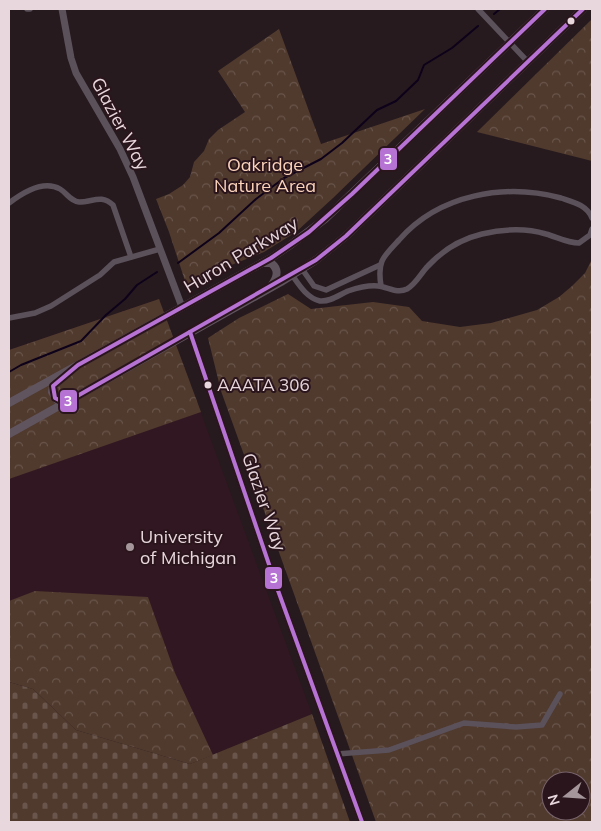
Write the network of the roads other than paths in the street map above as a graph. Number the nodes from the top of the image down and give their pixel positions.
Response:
1 (62, 9) edge
2 (478, 9) edge
3 (545, 9) edge
4 (583, 9) edge
5 (510, 43) junction
6 (528, 62) junction
7 (9, 203) edge
8 (592, 218) edge
9 (592, 229) edge
10 (160, 249) junction
11 (131, 257) junction
12 (261, 263) junction
13 (380, 265) junction
14 (302, 270) junction
15 (292, 275) junction
16 (381, 286) junction
17 (270, 288) junction
18 (182, 307) junction
19 (9, 318) edge
20 (190, 332) junction
21 (78, 365) junction
22 (9, 403) edge
23 (65, 403) junction
24 (9, 434) edge
25 (560, 694) dead end
26 (337, 754) junction
27 (362, 822) edge

1 - 10 street, Glazier Way
2 - 5 street
3 - 5 main road, Huron Parkway
4 - 6 main road
5 - 6 street
5 - 12 main road, Huron Parkway
6 - 14 main road
7 - 11 street
8 - 13 street
9 - 16 street
10 - 11 street
10 - 18 street, Glazier Way
11 - 19 street
12 - 17 main road
12 - 18 main road, Huron Parkway
13 - 14 street
13 - 16 street
14 - 15 main road
15 - 16 street
15 - 17 main road
17 - 20 main road
18 - 21 main road, Huron Parkway
20 - 23 main road
20 - 26 street, Glazier Way
21 - 22 main road, Huron Parkway
21 - 23 main road
23 - 24 main road
25 - 26 street
26 - 27 street, Glazier Way

